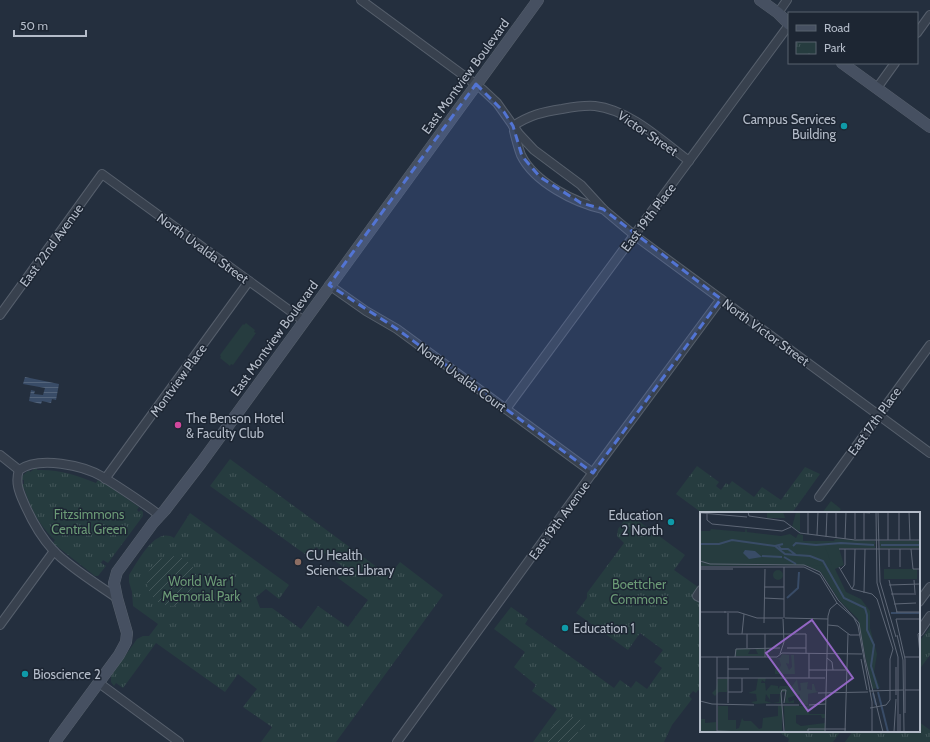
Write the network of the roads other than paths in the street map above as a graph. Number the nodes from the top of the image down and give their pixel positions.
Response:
1 (361, 0) edge
2 (538, 0) edge
3 (760, 0) edge
4 (787, 0) edge
5 (778, 12) junction
6 (930, 15) edge
7 (788, 23) edge
8 (788, 25) edge
9 (918, 33) edge
10 (843, 64) edge
11 (894, 64) edge
12 (476, 84) junction
13 (877, 88) junction
14 (513, 126) junction
15 (930, 127) edge
16 (689, 162) junction
17 (102, 174) joint
18 (603, 209) junction
19 (634, 235) junction
20 (249, 281) junction
21 (329, 285) junction
22 (721, 299) junction
23 (0, 315) edge
24 (304, 321) junction
25 (930, 345) edge
26 (506, 409) junction
27 (879, 415) junction
28 (930, 453) edge
29 (0, 455) edge
30 (19, 470) junction
31 (593, 473) junction
32 (105, 479) junction
33 (819, 497) dead end
34 (160, 515) junction
35 (54, 551) junction
36 (930, 587) edge
37 (116, 598) junction
38 (920, 601) edge
39 (930, 616) edge
40 (0, 625) edge
41 (920, 631) edge
42 (99, 683) junction
43 (55, 742) edge
44 (179, 742) edge
45 (397, 742) edge

1 - 12 street, North Victor Street
2 - 12 street, East Montview Boulevard
3 - 5 street
4 - 5 street
5 - 7 street
6 - 9 street
8 - 16 street, East 19th Place
10 - 13 street
11 - 13 street
12 - 14 street, North Victor Street
12 - 21 street, East Montview Boulevard
13 - 15 street
14 - 16 street, Victor Street
14 - 18 street, North Victor Street
14 - 18 street, North Victor Street
16 - 19 street, East 19th Place
17 - 20 street, North Uvalda Street
17 - 23 street, East 22nd Avenue
18 - 19 street, North Victor Street
19 - 22 street, North Victor Street
19 - 26 street, East 19th Place
20 - 24 street, North Uvalda Street
20 - 32 street, Montview Place
21 - 24 street, East Montview Boulevard
21 - 26 street, North Uvalda Court
22 - 27 street, North Victor Street
22 - 31 street, East 19th Avenue
24 - 34 street, East Montview Boulevard
25 - 27 street, East 17th Place
26 - 31 street, North Uvalda Court
27 - 28 street, North Victor Street
27 - 33 street, East 17th Place
29 - 30 street
30 - 32 street
30 - 35 street
31 - 45 street, East 19th Avenue
32 - 34 street
34 - 37 street, East Montview Boulevard
35 - 37 street
35 - 40 street
36 - 38 street
37 - 42 street, East Montview Boulevard
39 - 41 street
42 - 43 street, East Montview Boulevard
42 - 44 street

